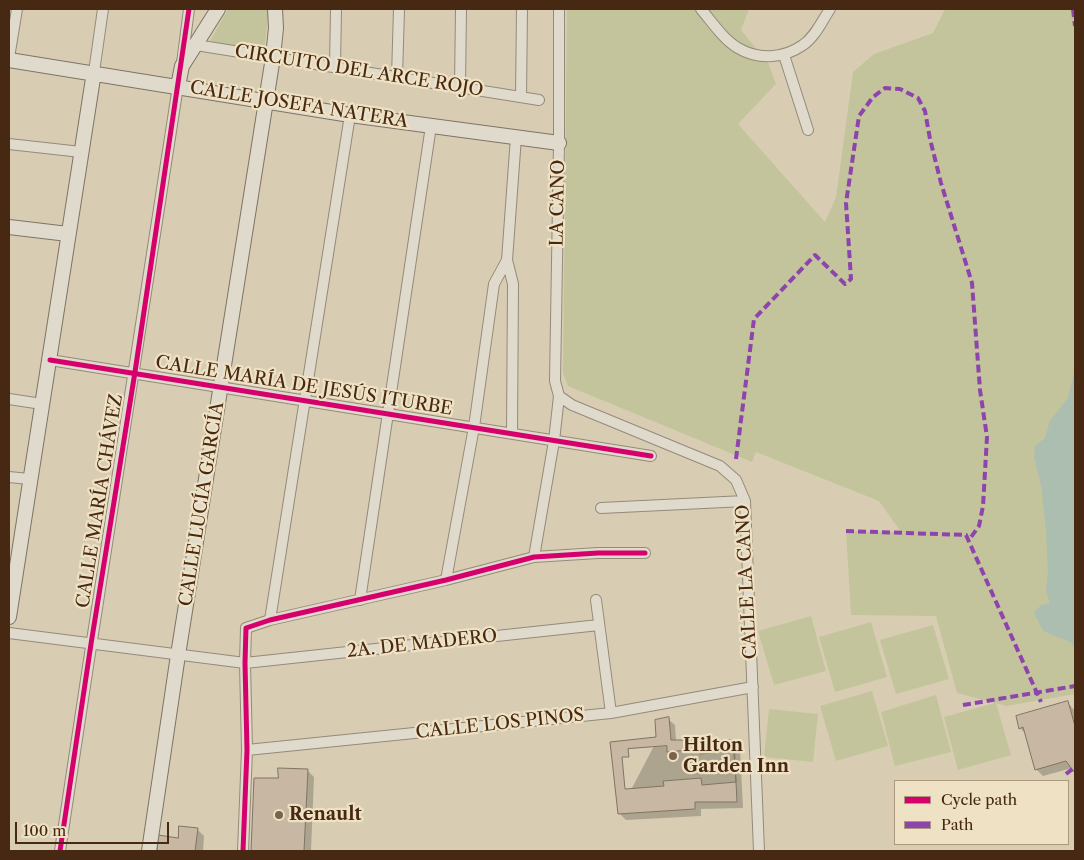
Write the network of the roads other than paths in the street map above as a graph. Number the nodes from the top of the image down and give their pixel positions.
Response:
1 (16, 9) edge
2 (103, 9) edge
3 (189, 9) edge
4 (218, 9) edge
5 (275, 9) edge
6 (336, 9) edge
7 (399, 9) edge
8 (461, 9) edge
9 (522, 9) edge
10 (559, 9) edge
11 (701, 9) edge
12 (830, 9) edge
13 (196, 45) junction
14 (784, 55) junction
15 (272, 57) junction
16 (9, 59) edge
17 (182, 66) junction
18 (335, 67) junction
19 (94, 72) junction
20 (397, 77) junction
21 (178, 86) junction
22 (460, 87) junction
23 (521, 97) junction
24 (539, 100) dead end
25 (264, 101) junction
26 (350, 115) junction
27 (430, 126) junction
28 (808, 130) dead end
29 (516, 137) junction
30 (559, 143) junction
31 (9, 144) edge
32 (81, 152) junction
33 (9, 227) edge
34 (68, 234) junction
35 (507, 260) junction
36 (50, 360) junction
37 (135, 372) junction
38 (220, 387) junction
39 (559, 396) junction
40 (9, 399) edge
41 (304, 400) junction
42 (42, 404) junction
43 (387, 414) junction
44 (474, 427) junction
45 (512, 433) junction
46 (554, 440) junction
47 (651, 456) dead end
48 (9, 477) edge
49 (29, 479) junction
50 (744, 501) junction
51 (601, 508) dead end
52 (645, 553) dead end
53 (13, 555) edge
54 (534, 557) junction
55 (446, 580) junction
56 (360, 600) junction
57 (596, 600) dead end
58 (9, 617) edge
59 (270, 620) junction
60 (599, 625) junction
61 (9, 633) edge
62 (91, 644) junction
63 (178, 655) junction
64 (245, 663) junction
65 (753, 687) junction
66 (611, 713) junction
67 (247, 750) junction
68 (60, 851) edge
69 (149, 851) edge
70 (243, 851) edge
71 (759, 851) edge

1 - 16 street
2 - 19 street
3 - 17 street
4 - 13 street, CALLE MARÍA CHÁVEZ
5 - 15 street, CALLE LUCÍA GARCÍA
6 - 18 street
7 - 20 street
8 - 22 street
9 - 23 street
10 - 30 street, LA CANO
11 - 14 street
12 - 14 street
13 - 15 street, CIRCUITO DEL ARCE ROJO
13 - 17 street, CALLE MARÍA CHÁVEZ
14 - 28 street
15 - 18 street, CIRCUITO DEL ARCE ROJO
15 - 25 street, CALLE LUCÍA GARCÍA
16 - 19 street, CALLE JOSEFA NATERA
17 - 21 street, CALLE MARÍA CHÁVEZ
18 - 20 street, CIRCUITO DEL ARCE ROJO
19 - 21 street, CALLE JOSEFA NATERA
19 - 32 street
20 - 22 street, CIRCUITO DEL ARCE ROJO
21 - 25 street, CALLE JOSEFA NATERA
21 - 37 street, CALLE MARÍA CHÁVEZ
22 - 23 street, CIRCUITO DEL ARCE ROJO
23 - 24 street, CIRCUITO DEL ARCE ROJO
25 - 26 street, CALLE JOSEFA NATERA
25 - 38 street, CALLE LUCÍA GARCÍA
26 - 27 street, CALLE JOSEFA NATERA
26 - 41 street
27 - 29 street, CALLE JOSEFA NATERA
27 - 43 street
29 - 30 street, CALLE JOSEFA NATERA
29 - 35 street
30 - 39 street, LA CANO
31 - 32 street
32 - 34 street
33 - 34 street
34 - 36 street
35 - 44 street
35 - 45 street
36 - 37 street, CALLE MARÍA DE JESÚS ITURBE
36 - 42 street
37 - 38 street, CALLE MARÍA DE JESÚS ITURBE
37 - 62 street, CALLE MARÍA CHÁVEZ
38 - 41 street, CALLE MARÍA DE JESÚS ITURBE
38 - 63 street, CALLE LUCÍA GARCÍA
39 - 46 street, LA CANO
39 - 50 street, CALLE LA CANO
40 - 42 street
41 - 43 street, CALLE MARÍA DE JESÚS ITURBE
41 - 59 street
42 - 49 street
43 - 44 street, CALLE MARÍA DE JESÚS ITURBE
43 - 56 street
44 - 45 street, CALLE MARÍA DE JESÚS ITURBE
44 - 55 street
45 - 46 street, CALLE MARÍA DE JESÚS ITURBE
46 - 47 street, CALLE MARÍA DE JESÚS ITURBE
46 - 54 street, LA CANO
48 - 49 street
49 - 53 street
50 - 51 street
50 - 65 street, CALLE LA CANO
52 - 54 street
53 - 58 street
54 - 55 street
55 - 56 street
56 - 59 street
57 - 60 street
59 - 64 street
60 - 64 street, 2A. DE MADERO
60 - 66 street
61 - 62 street, 2A. DE MADERO
62 - 63 street, 2A. DE MADERO
62 - 68 street, CALLE MARÍA CHÁVEZ
63 - 64 street, 2A. DE MADERO
63 - 69 street, CALLE LUCÍA GARCÍA
64 - 67 street
65 - 66 street, CALLE LOS PINOS
65 - 71 street, CALLE LA CANO
66 - 67 street, CALLE LOS PINOS
67 - 70 street

